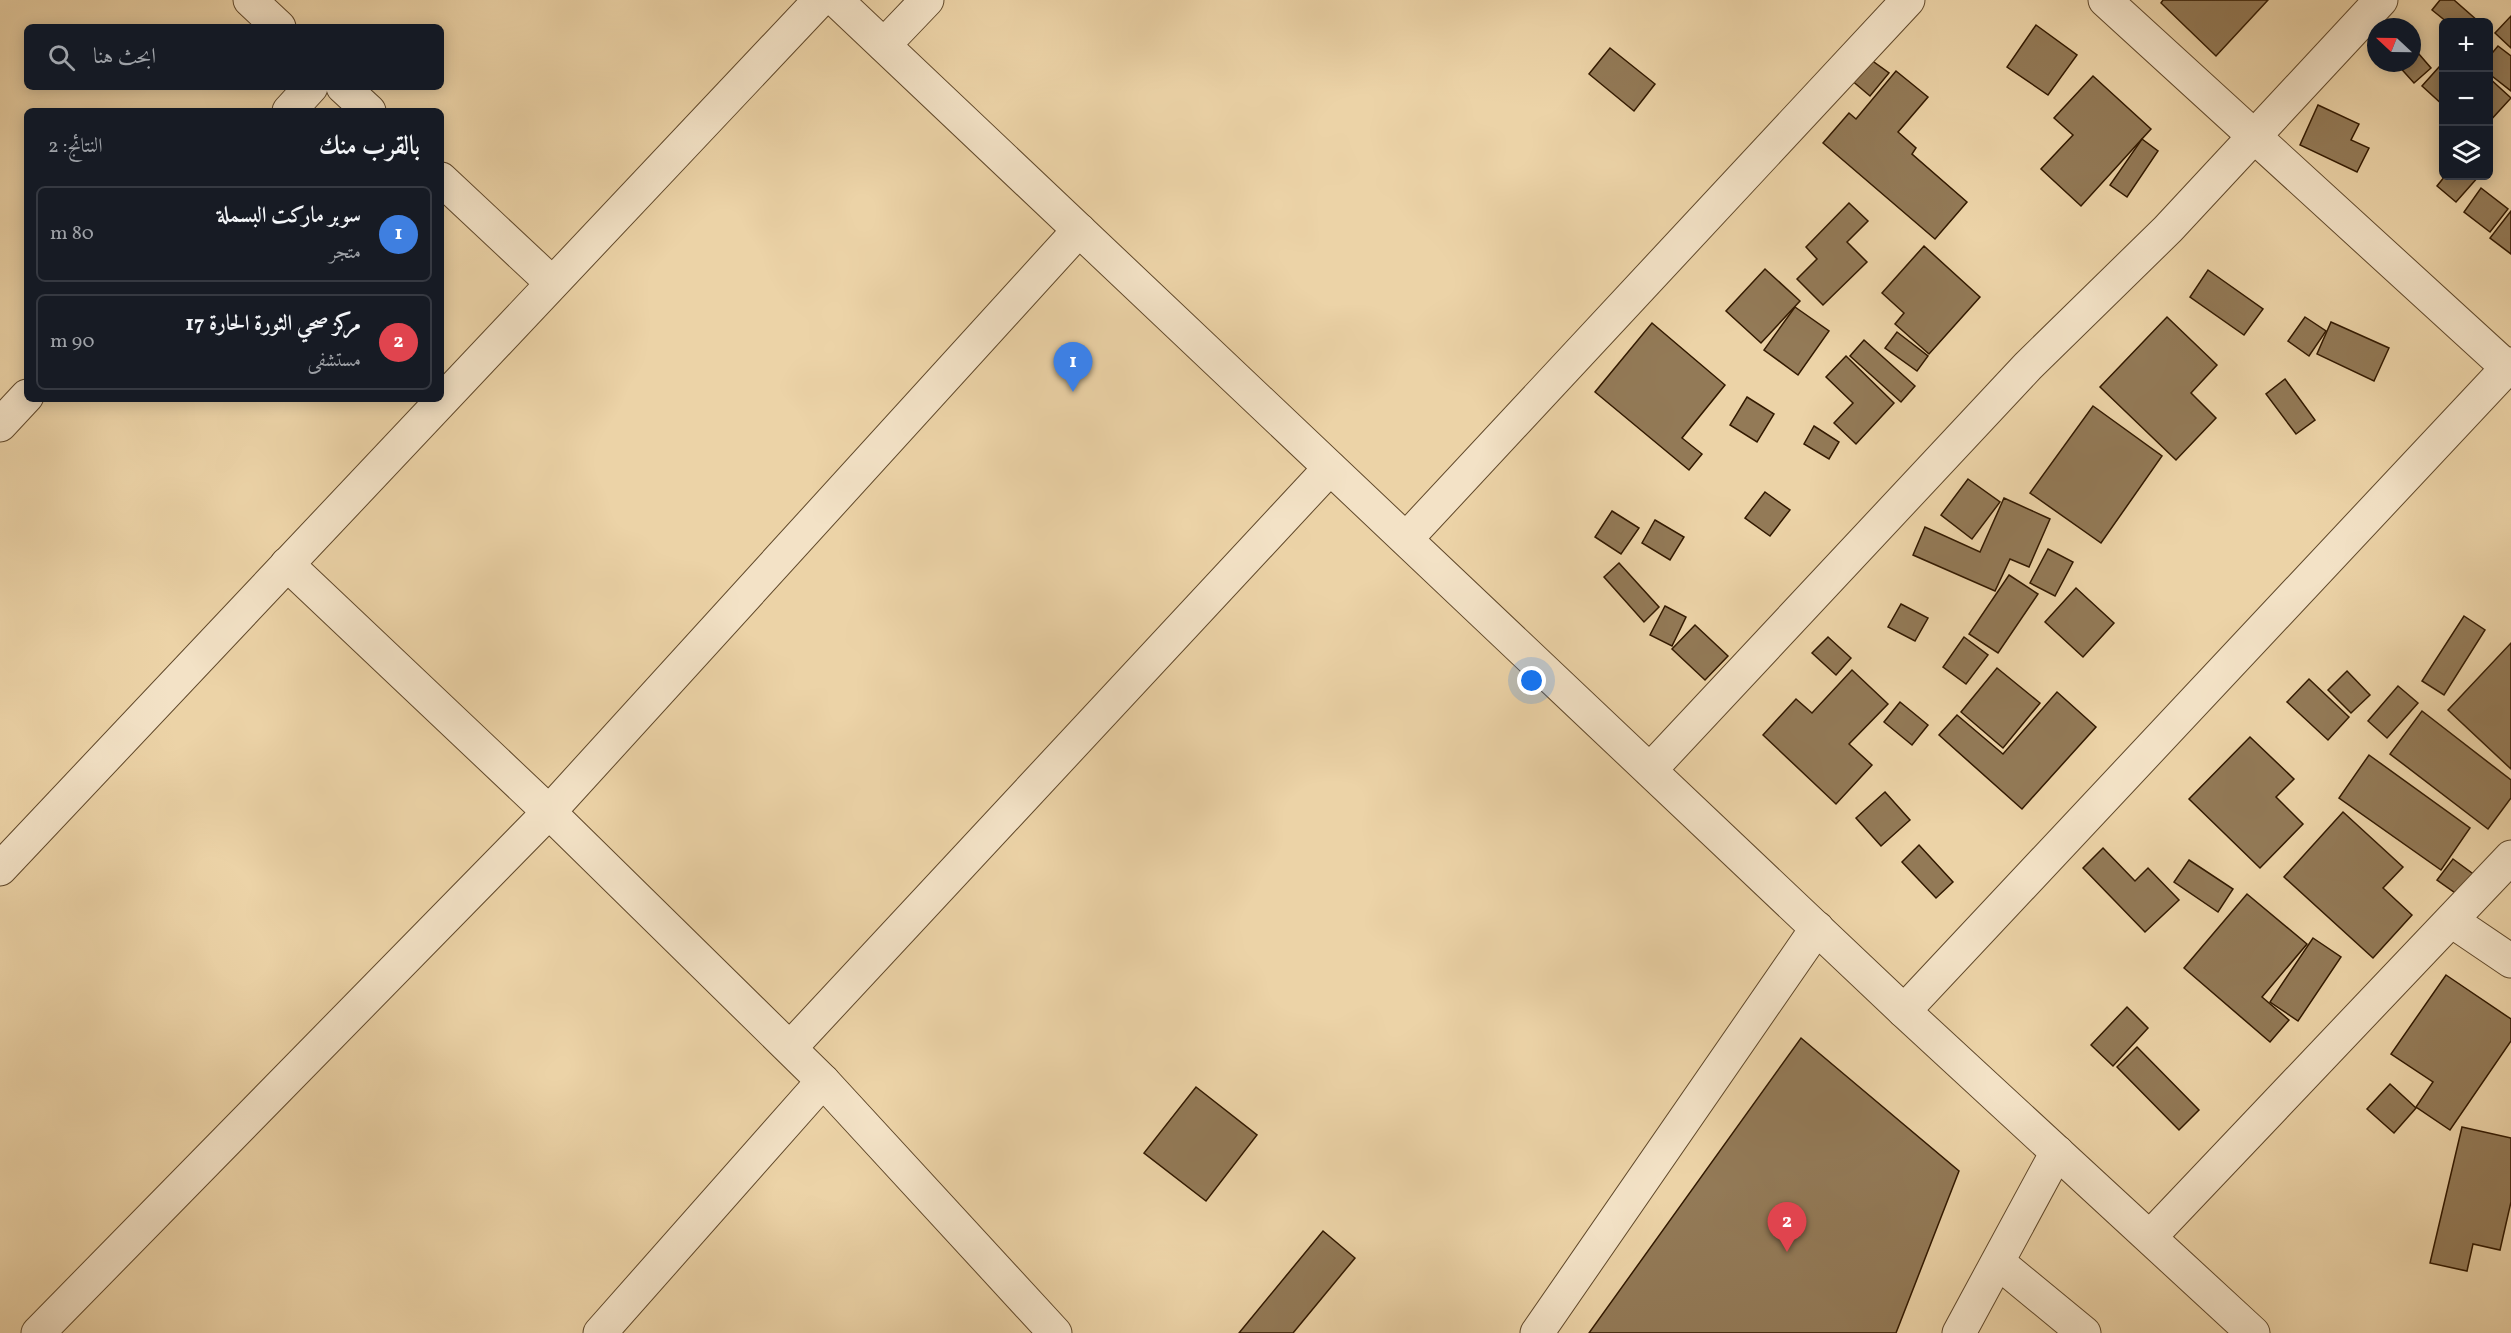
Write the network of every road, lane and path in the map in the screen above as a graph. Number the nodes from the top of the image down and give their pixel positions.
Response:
1 (250, 0) edge
2 (820, 0) edge
3 (836, 0) edge
4 (927, 0) edge
5 (1908, 0) edge
6 (2105, 0) edge
7 (2381, 0) edge
8 (276, 24) edge
9 (884, 45) junction
10 (308, 90) edge
11 (346, 90) edge
12 (292, 108) edge
13 (366, 108) edge
14 (2254, 137) junction
15 (444, 182) edge
16 (1079, 230) junction
17 (552, 283) junction
18 (2510, 368) edge
19 (444, 398) edge
20 (24, 399) edge
21 (440, 402) edge
22 (0, 425) edge
23 (1330, 468) junction
24 (1406, 539) junction
25 (287, 564) junction
26 (1650, 770) junction
27 (549, 812) junction
28 (2511, 857) edge
29 (0, 869) edge
30 (2452, 921) junction
31 (1817, 928) junction
32 (2511, 961) edge
33 (1904, 1011) junction
34 (790, 1048) junction
35 (823, 1081) junction
36 (2057, 1152) junction
37 (2150, 1237) junction
38 (1999, 1263) junction
39 (38, 1333) edge
40 (600, 1333) edge
41 (1055, 1333) edge
42 (1537, 1333) edge
43 (1959, 1333) edge
44 (2084, 1333) edge
45 (2253, 1333) edge

1 - 8 street
2 - 17 street
3 - 9 street
4 - 9 street
5 - 24 street
6 - 14 street
7 - 14 street
9 - 16 street
10 - 12 street
11 - 13 street
14 - 18 street
14 - 26 street
15 - 17 street
16 - 23 street
16 - 27 street
17 - 19 street
18 - 33 street
20 - 22 street
21 - 25 street
23 - 24 street
23 - 34 street
24 - 26 street
25 - 27 street
25 - 29 street
26 - 31 street
27 - 34 street
27 - 39 street
28 - 30 street
30 - 32 street
30 - 37 street
31 - 33 street
31 - 42 street
33 - 36 street
34 - 35 street
35 - 40 street
35 - 41 street
36 - 37 street
36 - 38 street
37 - 45 street
38 - 43 street
38 - 44 street

